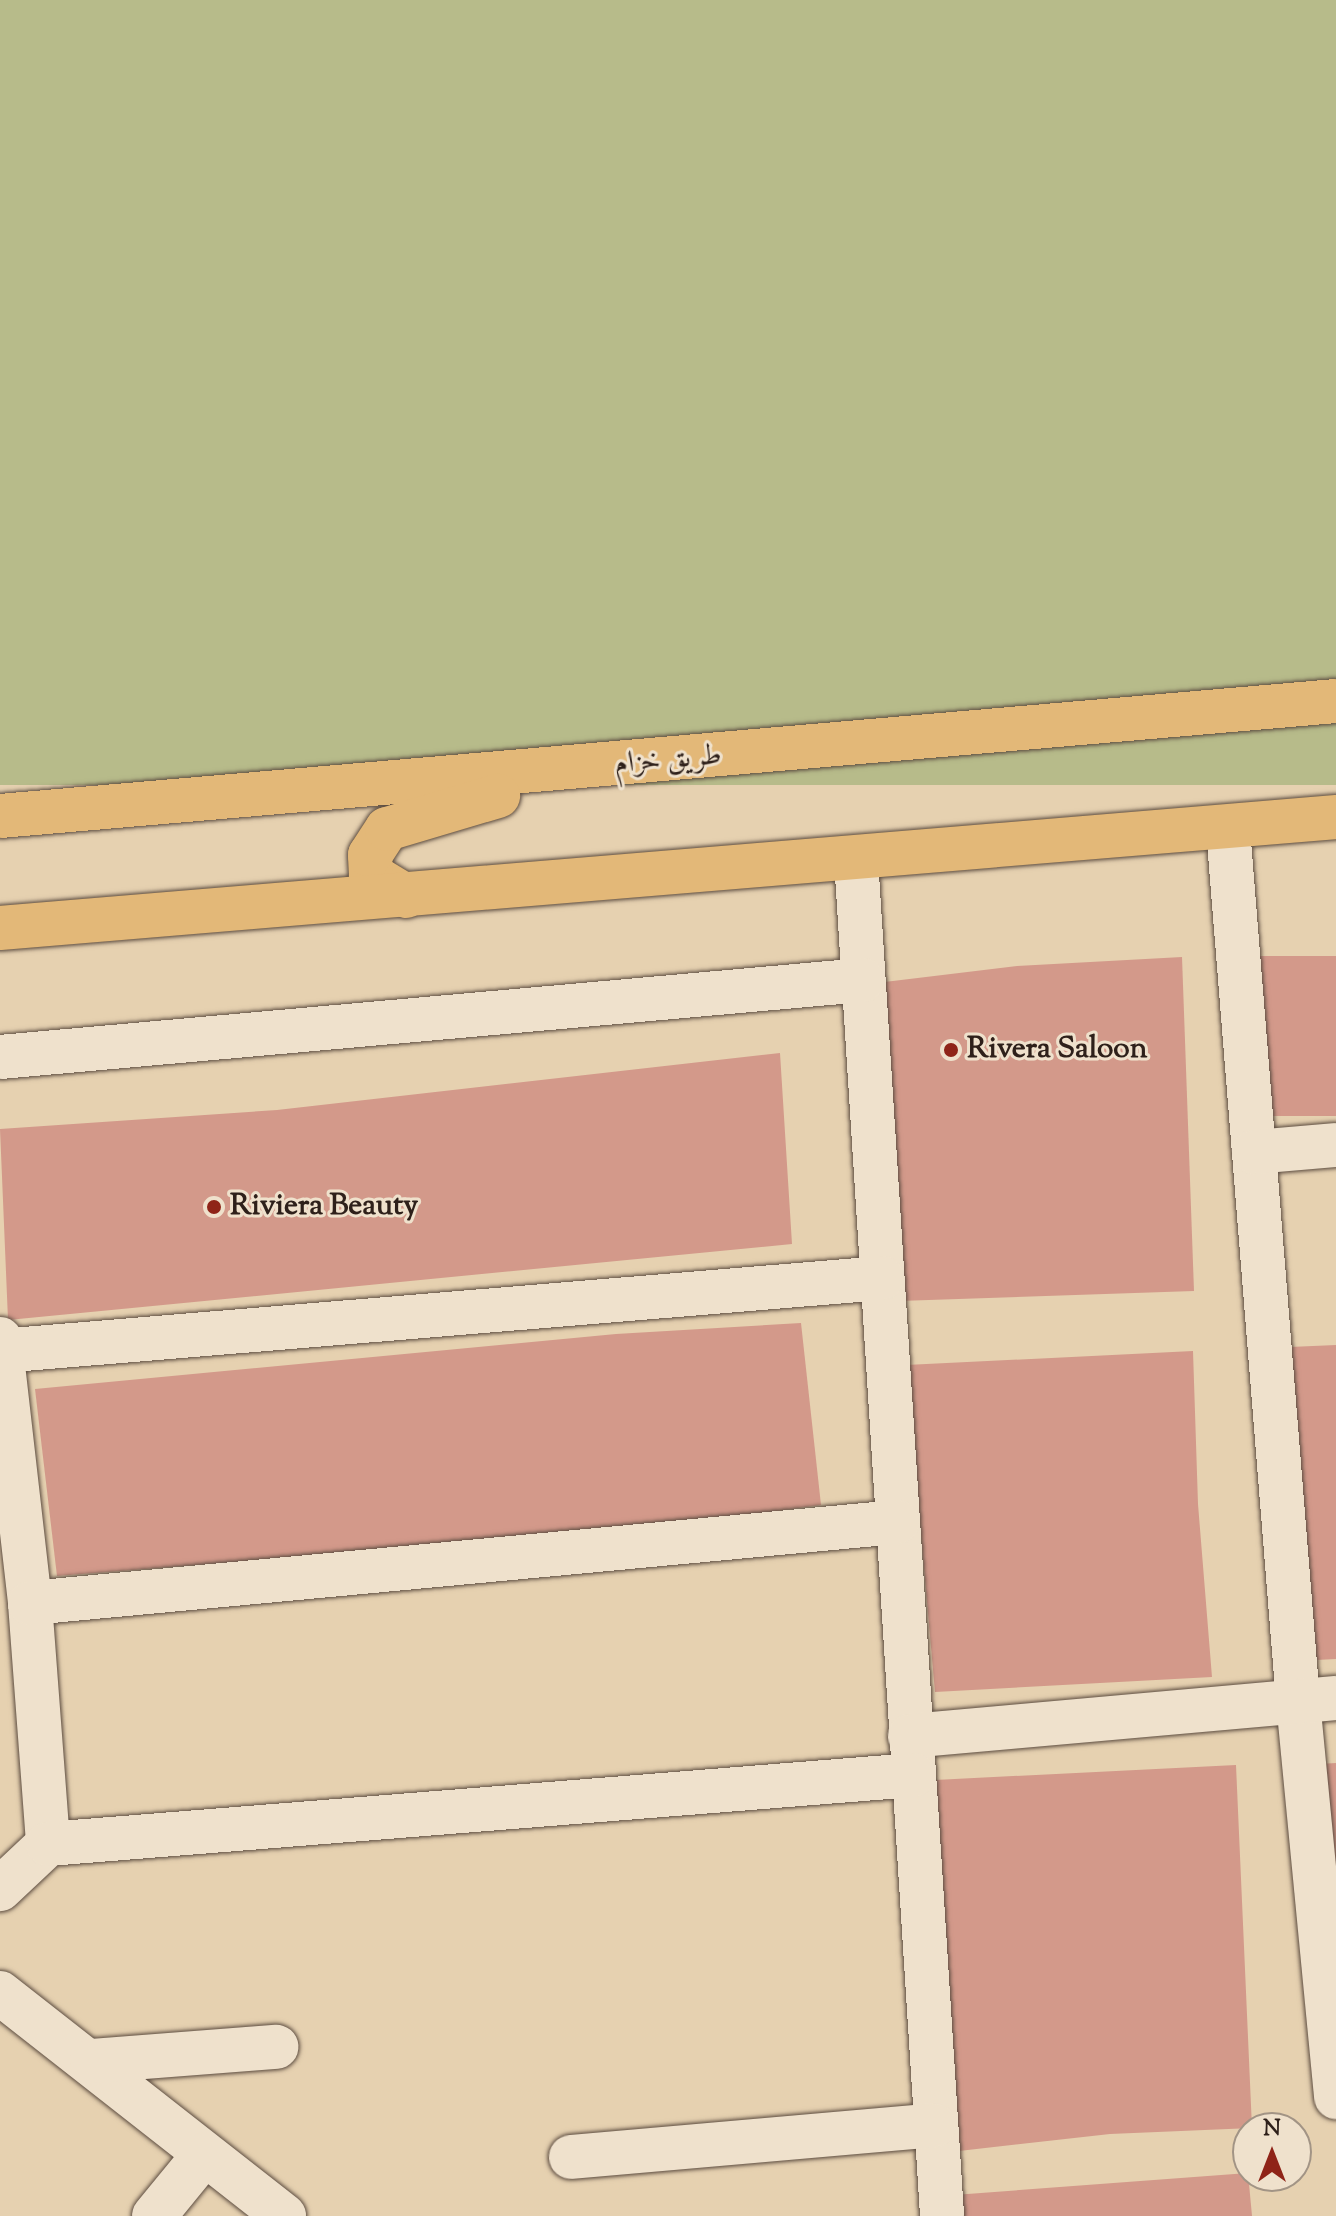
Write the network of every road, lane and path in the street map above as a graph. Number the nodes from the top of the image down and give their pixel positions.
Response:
1 (1336, 701) edge
2 (608, 766) junction
3 (0, 816) edge
4 (1336, 817) edge
5 (1228, 829) junction
6 (856, 859) junction
7 (406, 896) junction
8 (0, 928) edge
9 (863, 980) junction
10 (0, 1057) edge
11 (1336, 1145) edge
12 (1254, 1152) junction
13 (882, 1278) junction
14 (0, 1339) edge
15 (0, 1351) edge
16 (897, 1522) junction
17 (30, 1603) junction
18 (1317, 1699) edge
19 (911, 1756) junction
20 (48, 1844) junction
21 (0, 1889) edge
22 (1330, 1961) edge
23 (0, 1993) edge
24 (276, 2047) dead end
25 (92, 2061) junction
26 (1336, 2097) edge
27 (934, 2125) junction
28 (204, 2155) junction
29 (571, 2157) dead end
30 (154, 2216) edge
31 (284, 2216) edge
32 (942, 2216) edge

1 - 2 main road, طريق خزام
2 - 3 main road, طريق خزام
2 - 7 main road
4 - 5 main road
5 - 6 main road
5 - 12 street
6 - 7 main road
6 - 9 street
7 - 8 main road
9 - 10 street
9 - 13 street
11 - 12 street
12 - 18 street
13 - 15 street
13 - 16 street
14 - 15 street
15 - 17 street
16 - 17 street
16 - 19 street
17 - 20 street
18 - 19 street
18 - 22 street
19 - 20 street
19 - 27 street
20 - 21 street
22 - 26 street
23 - 25 street
24 - 25 street
25 - 28 street
27 - 29 street
27 - 32 street
28 - 30 street
28 - 31 street

